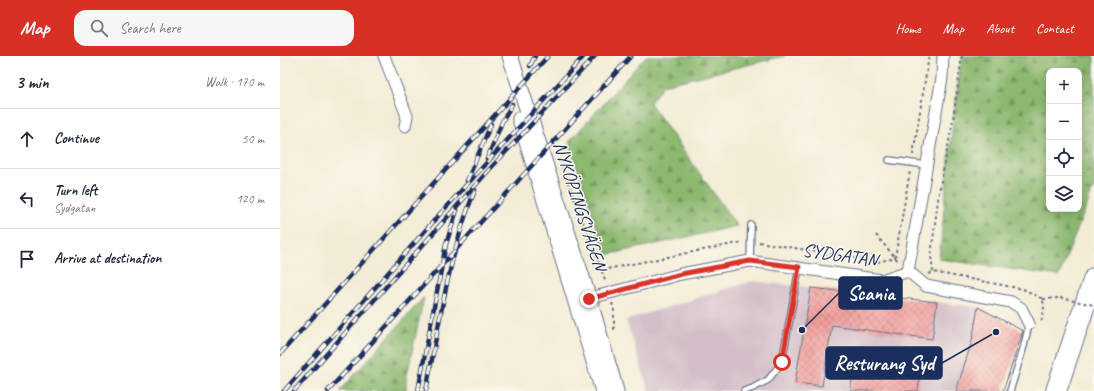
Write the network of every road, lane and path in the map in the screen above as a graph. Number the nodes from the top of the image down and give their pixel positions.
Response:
1 (384, 56) edge
2 (500, 56) edge
3 (510, 56) edge
4 (943, 56) edge
5 (962, 56) edge
6 (405, 126) dead end
7 (558, 157) dead end
8 (889, 160) dead end
9 (927, 165) junction
10 (751, 225) dead end
11 (876, 235) dead end
12 (895, 258) dead end
13 (750, 261) junction
14 (799, 267) junction
15 (908, 271) junction
16 (933, 272) dead end
17 (1094, 278) edge
18 (609, 293) junction
19 (583, 300) junction
20 (1043, 300) dead end
21 (1094, 305) edge
22 (1029, 324) joint
23 (614, 333) dead end
24 (603, 391) edge
25 (616, 391) edge
26 (744, 391) edge
27 (1010, 391) edge
28 (1056, 391) edge

1 - 6 street
2 - 19 main road, NYKÖPINGSVÄGEN
3 - 19 main road, NYKÖPINGSVÄGEN
4 - 9 street
5 - 16 path
7 - 18 path
8 - 9 lane
9 - 15 street
10 - 13 lane
11 - 12 path
13 - 14 street, SYDGATAN
13 - 18 street, SYDGATAN
14 - 15 street, SYDGATAN
14 - 26 lane
15 - 22 street
17 - 28 highway
18 - 19 street, SYDGATAN
18 - 23 path
19 - 24 main road, NYKÖPINGSVÄGEN
19 - 25 main road, NYKÖPINGSVÄGEN
20 - 21 path, bridge
22 - 27 lane

